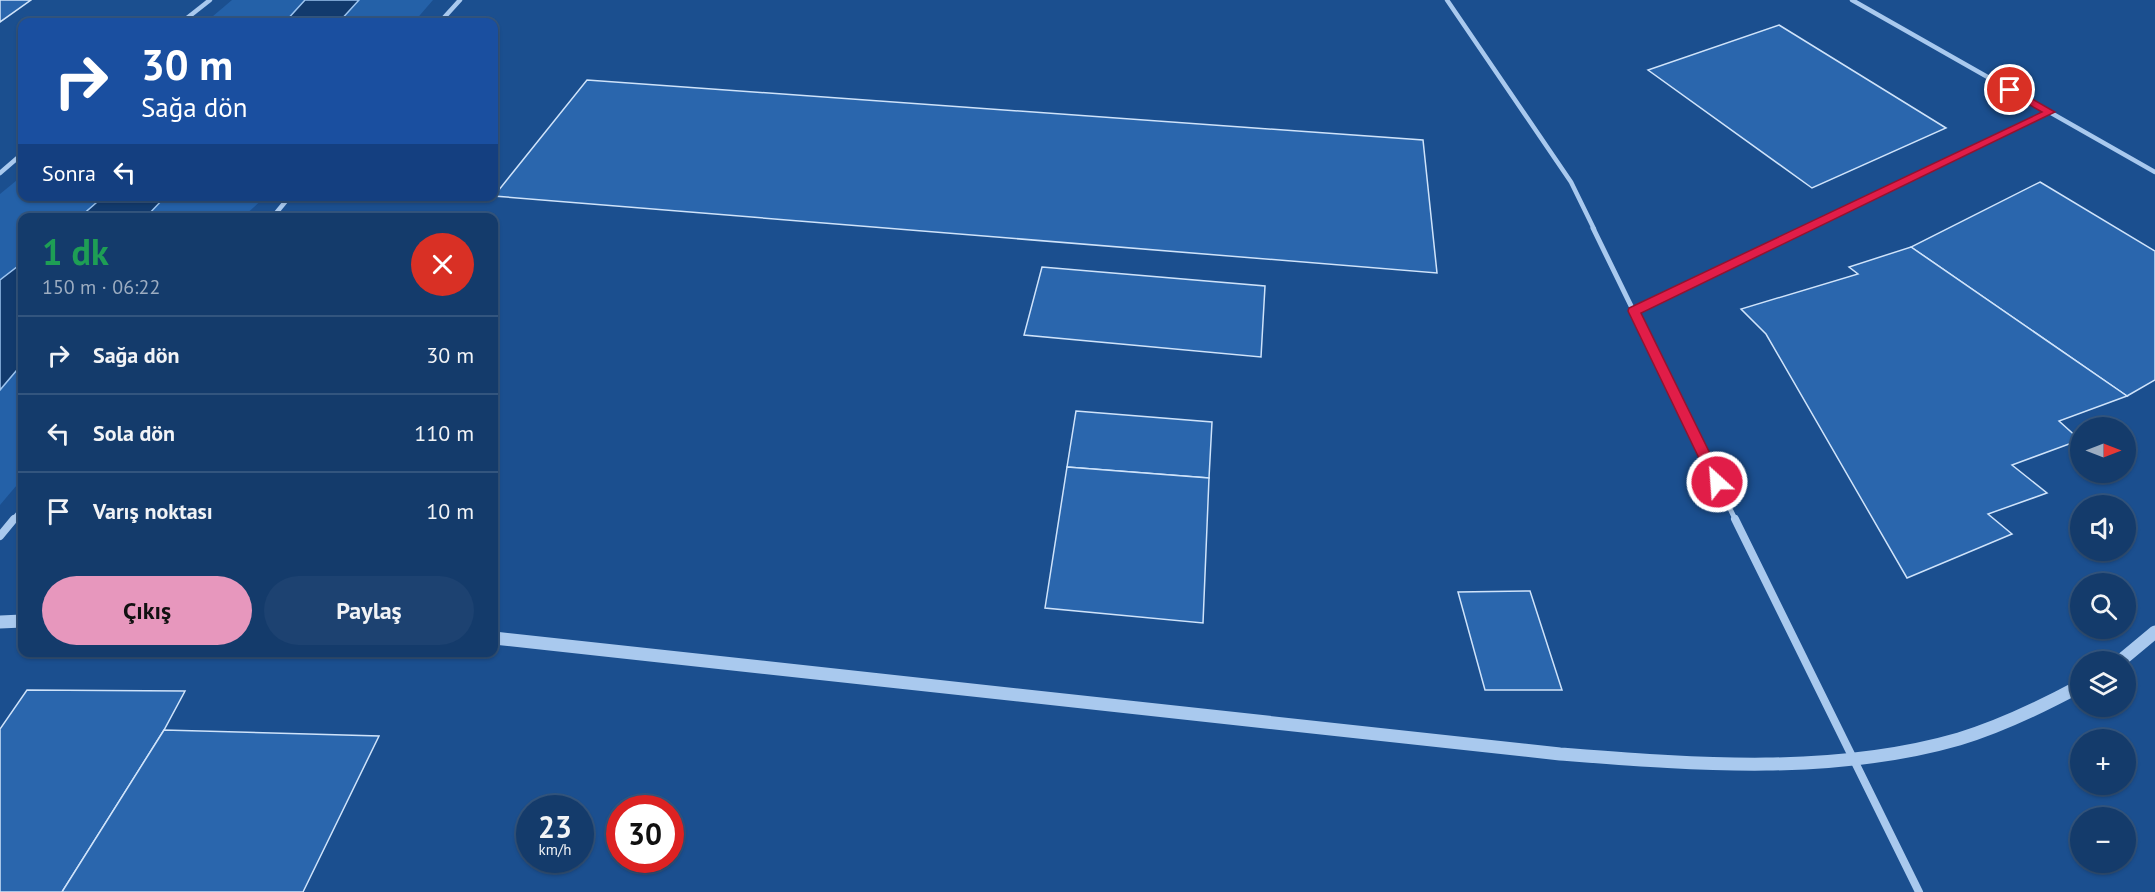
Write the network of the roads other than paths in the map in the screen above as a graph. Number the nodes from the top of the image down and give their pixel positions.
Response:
1 (210, 0) edge
2 (460, 0) edge
3 (1447, 0) edge
4 (1852, 0) edge
5 (187, 18) edge
6 (444, 18) edge
7 (2050, 112) junction
8 (18, 157) edge
9 (2155, 172) edge
10 (0, 173) edge
11 (286, 201) edge
12 (276, 213) edge
13 (1634, 311) junction
14 (18, 514) edge
15 (0, 536) edge
16 (18, 621) edge
17 (0, 622) edge
18 (2155, 632) edge
19 (498, 638) edge
20 (2132, 651) edge
21 (2070, 692) edge
22 (1852, 760) junction
23 (1919, 892) edge

1 - 5 street
2 - 6 street
3 - 13 street
4 - 7 street
7 - 9 street
7 - 13 street
8 - 10 street
11 - 12 street
13 - 22 street
14 - 15 street
16 - 17 street
18 - 20 street
19 - 22 street
21 - 22 street
22 - 23 street

